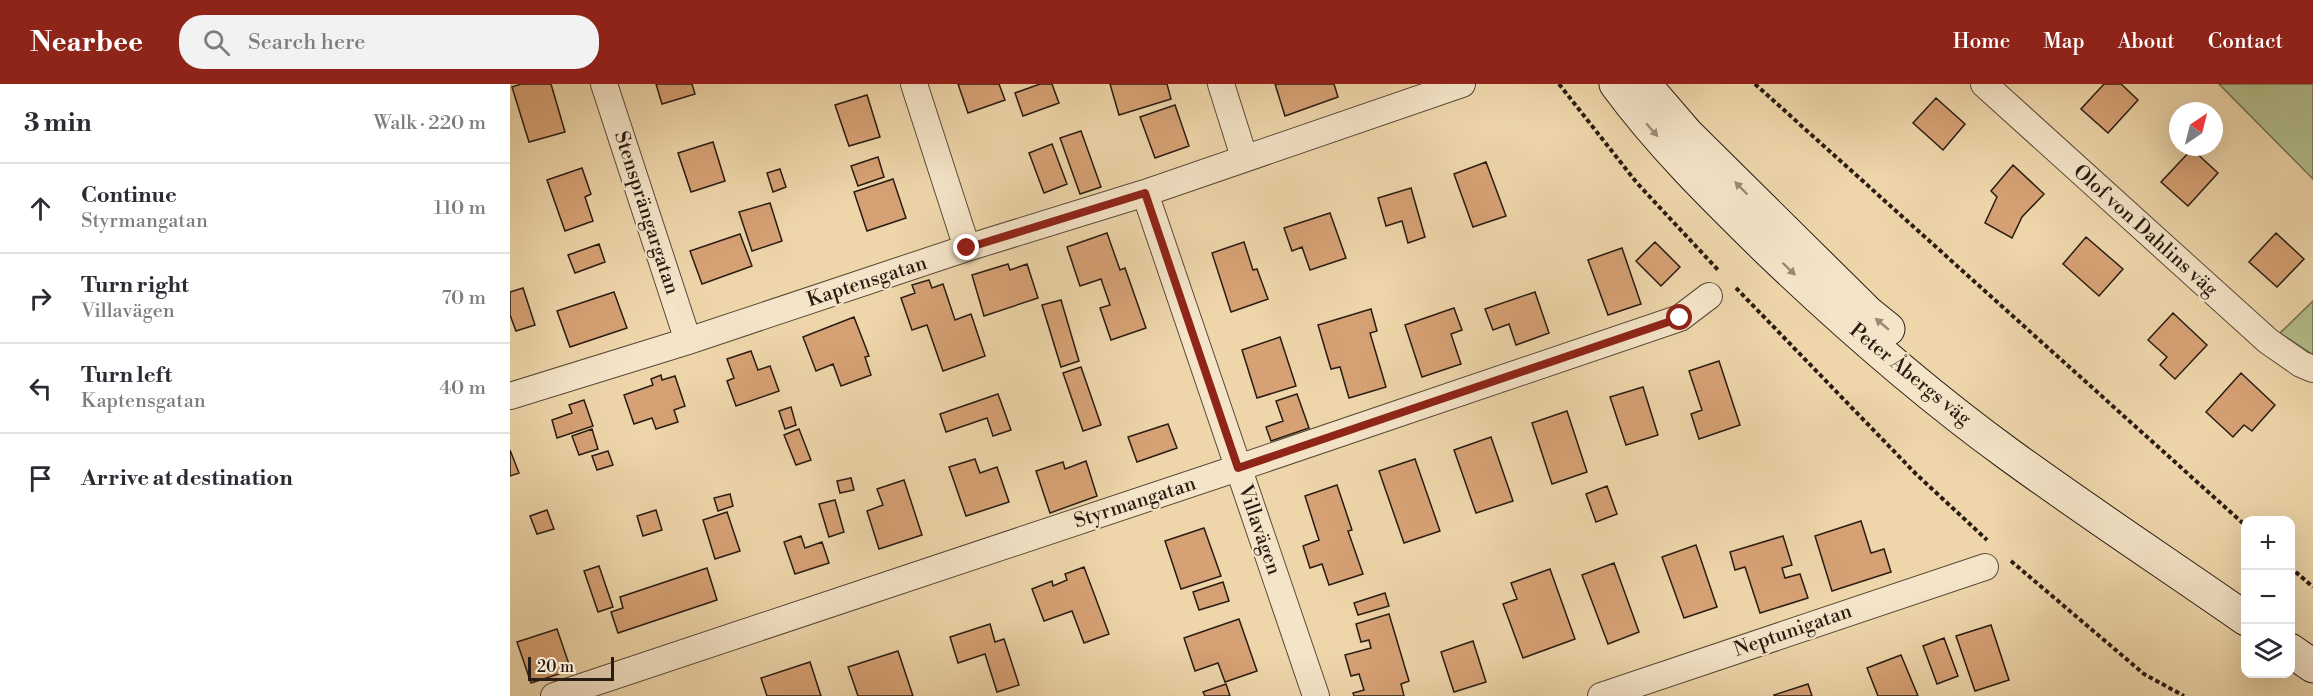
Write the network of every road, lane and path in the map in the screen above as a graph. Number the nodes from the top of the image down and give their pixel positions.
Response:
1 (604, 84) edge
2 (914, 84) edge
3 (1221, 84) edge
4 (1462, 84) edge
5 (1559, 84) edge
6 (1616, 84) edge
7 (1644, 84) edge
8 (1755, 84) edge
9 (1984, 84) edge
10 (1244, 157) junction
11 (1145, 193) junction
12 (967, 248) junction
13 (1723, 274) dead end
14 (1731, 283) dead end
15 (1709, 296) dead end
16 (688, 341) junction
17 (2313, 369) edge
18 (510, 396) edge
19 (1238, 468) junction
20 (2241, 521) edge
21 (1993, 555) junction
22 (2293, 570) edge
23 (2313, 587) edge
24 (2241, 596) edge
25 (2241, 616) edge
26 (2295, 634) edge
27 (2313, 646) edge
28 (2295, 653) edge
29 (2313, 666) edge
30 (554, 696) edge
31 (1316, 696) edge
32 (1601, 696) edge
33 (2184, 696) edge

1 - 16 street, Stensprängargatan
2 - 12 street
3 - 10 street
4 - 10 street, Kaptensgatan
5 - 13 path
6 -> 25 street, Peter Åbergs väg
24 -> 7 street, Peter Åbergs väg
8 - 20 path
9 - 17 street, Olof von Dahlins väg
10 - 11 street, Kaptensgatan
11 - 12 street, Kaptensgatan
11 - 19 street, Villavägen
12 - 16 street, Kaptensgatan
14 - 21 path
15 - 19 street, Styrmangatan
16 - 18 street, Kaptensgatan
19 - 30 street, Styrmangatan
19 - 31 street, Villavägen
21 - 32 street, Neptunigatan
21 - 33 path
22 - 23 path
26 - 27 street
28 - 29 street

